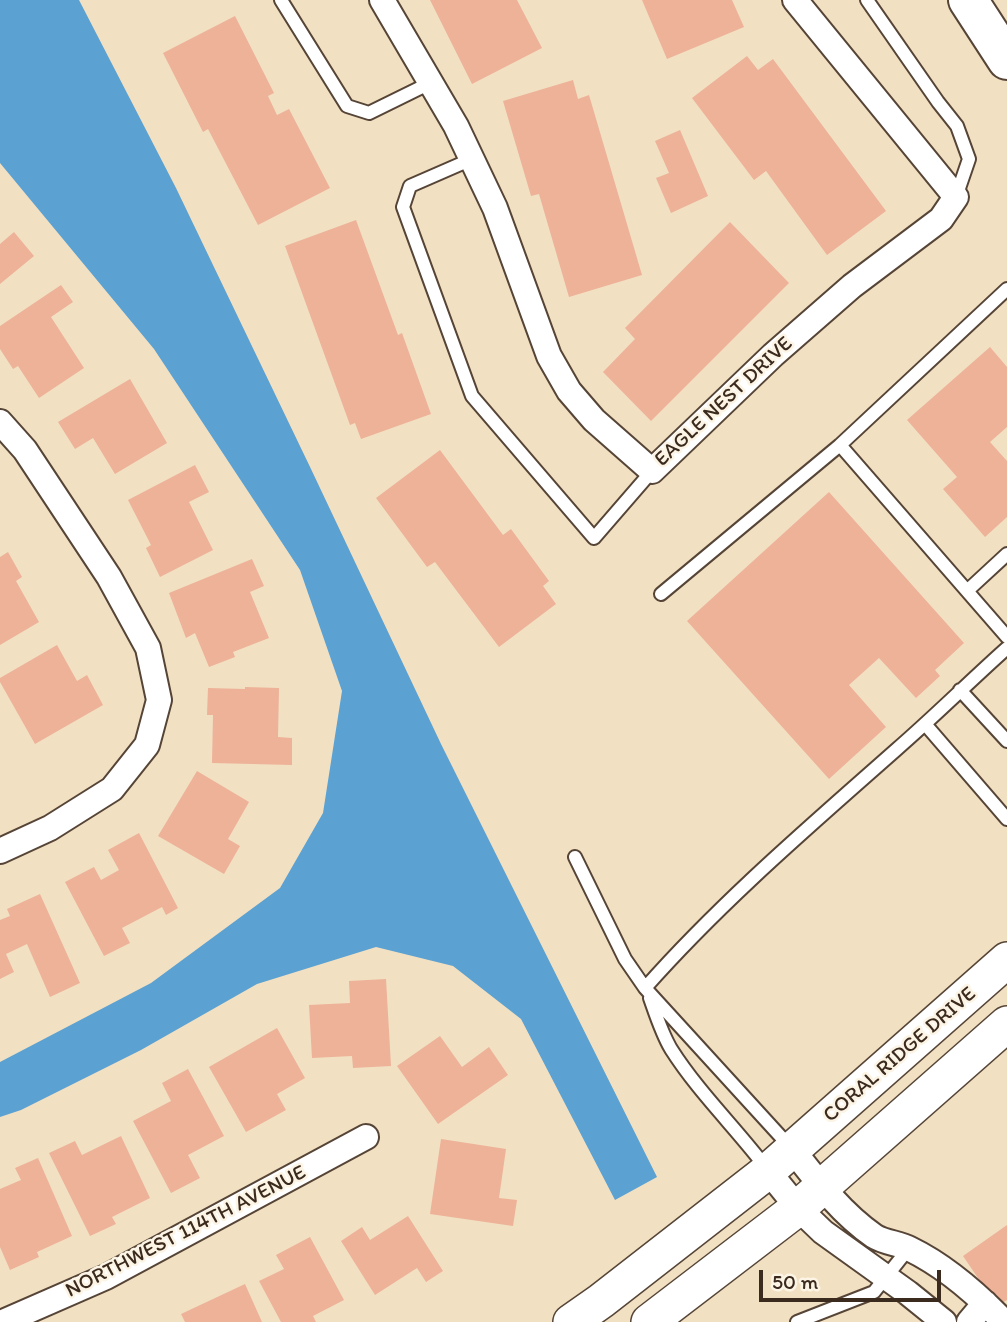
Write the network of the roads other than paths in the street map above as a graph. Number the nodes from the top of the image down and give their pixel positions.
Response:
1 (281, 0) edge
2 (382, 0) edge
3 (795, 0) edge
4 (867, 0) edge
5 (968, 0) edge
6 (1007, 60) edge
7 (430, 83) junction
8 (472, 159) junction
9 (956, 197) junction
10 (1007, 289) edge
11 (0, 422) edge
12 (840, 445) junction
13 (652, 471) junction
14 (1007, 554) edge
15 (967, 591) junction
16 (661, 594) dead end
17 (1007, 637) edge
18 (1007, 648) edge
19 (960, 690) junction
20 (925, 724) junction
21 (1007, 741) edge
22 (1007, 819) edge
23 (0, 851) edge
24 (576, 857) dead end
25 (1007, 960) edge
26 (645, 988) junction
27 (1007, 1024) edge
28 (366, 1137) dead end
29 (780, 1160) junction
30 (810, 1198) junction
31 (909, 1248) junction
32 (886, 1277) junction
33 (985, 1303) junction
34 (3, 1322) edge
35 (572, 1322) edge
36 (649, 1322) edge
37 (797, 1322) edge
38 (944, 1322) edge
39 (969, 1322) edge
40 (1004, 1322) edge

1 - 7 lane
2 - 7 street, EAGLE NEST DRIVE
3 - 9 street
4 - 9 lane
5 - 6 main road
7 - 8 street, EAGLE NEST DRIVE
8 - 13 street, EAGLE NEST DRIVE
8 - 13 lane
9 - 13 street, EAGLE NEST DRIVE
10 - 12 lane
11 - 23 street
12 - 15 lane
12 - 16 lane
14 - 15 lane
15 - 17 lane
18 - 19 lane
19 - 20 lane
19 - 21 lane
20 - 22 lane
20 - 26 lane
24 - 26 lane
25 - 29 main road, CORAL RIDGE DRIVE
26 - 29 lane
26 - 29 lane
27 - 30 main road
28 - 34 street, NORTHWEST 114TH AVENUE
29 - 30 street
29 - 35 main road, CORAL RIDGE DRIVE
30 - 31 street
30 - 32 street
30 - 36 main road
31 - 32 lane
31 - 33 street
32 - 37 lane
32 - 38 street
33 - 39 street
33 - 40 street

